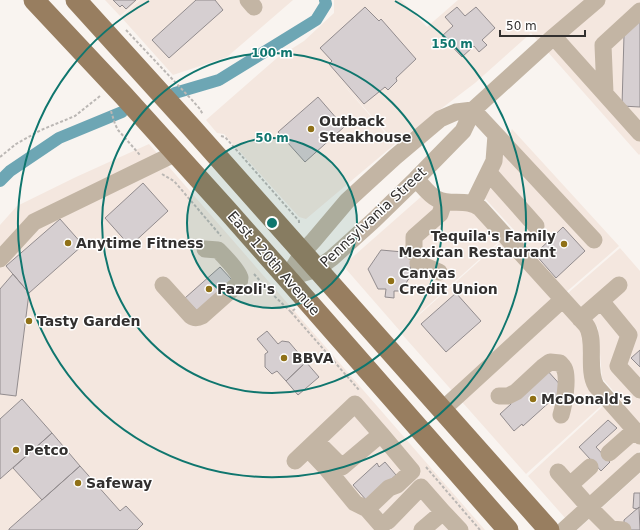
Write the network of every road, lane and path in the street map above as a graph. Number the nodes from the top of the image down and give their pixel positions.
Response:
1 (34, 0) edge
2 (76, 0) edge
3 (597, 0) edge
4 (640, 11) edge
5 (126, 30) dead end
6 (554, 37) junction
7 (605, 94) junction
8 (100, 96) dead end
9 (192, 100) dead end
10 (473, 110) junction
11 (111, 112) dead end
12 (640, 133) edge
13 (496, 135) junction
14 (176, 153) junction
15 (0, 157) edge
16 (150, 166) junction
17 (489, 173) junction
18 (416, 179) junction
19 (444, 202) junction
20 (473, 204) junction
21 (536, 226) dead end
22 (224, 240) dead end
23 (594, 240) dead end
24 (205, 249) dead end
25 (303, 252) junction
26 (0, 259) edge
27 (249, 269) dead end
28 (317, 269) junction
29 (439, 272) dead end
30 (287, 278) junction
31 (163, 285) dead end
32 (619, 285) dead end
33 (562, 300) junction
34 (601, 301) junction
35 (291, 312) dead end
36 (580, 320) junction
37 (640, 390) edge
38 (499, 396) dead end
39 (563, 409) dead end
40 (442, 410) junction
41 (638, 433) edge
42 (381, 434) junction
43 (312, 445) junction
44 (609, 453) dead end
45 (640, 461) edge
46 (295, 462) dead end
47 (590, 467) dead end
48 (558, 472) dead end
49 (570, 485) junction
50 (589, 507) junction
51 (367, 509) junction
52 (443, 512) junction
53 (386, 527) edge
54 (422, 530) edge
55 (460, 530) edge
56 (508, 530) edge
57 (549, 530) edge
58 (564, 530) edge
59 (623, 530) edge

1 - 14 main road, East 120th Avenue
2 - 25 main road, East 120th Avenue
3 - 6 street, Pennsylvania Street
4 - 7 street
5 - 9 path
6 - 7 street
6 - 10 street, Pennsylvania Street
7 - 12 street
8 - 15 path
10 - 13 street
10 - 18 street, Pennsylvania Street
10 - 25 street, Pennsylvania Street
11 - 16 path
13 - 17 street
13 - 23 street
14 - 16 street
14 - 30 main road, East 120th Avenue
16 - 22 path
16 - 26 street
17 - 20 street
17 - 21 street
18 - 19 street
18 - 28 street, Pennsylvania Street
19 - 20 street
19 - 29 street
20 - 33 street
24 - 31 street
25 - 28 main road, East 120th Avenue
25 - 30 street, Pennsylvania Street
27 - 35 path
28 - 30 street, Pennsylvania Street
28 - 40 main road, East 120th Avenue
30 - 56 main road, East 120th Avenue
32 - 34 street
33 - 36 street
33 - 40 street
34 - 36 street
34 - 37 street
36 - 41 street
38 - 39 street
40 - 57 main road, East 120th Avenue
41 - 44 street
42 - 43 street
42 - 43 street
42 - 51 street
43 - 46 street
43 - 51 street
45 - 50 street
47 - 49 street
48 - 49 street
49 - 50 street
50 - 58 street
50 - 59 street
51 - 53 street
52 - 53 street
52 - 54 street
52 - 55 street

